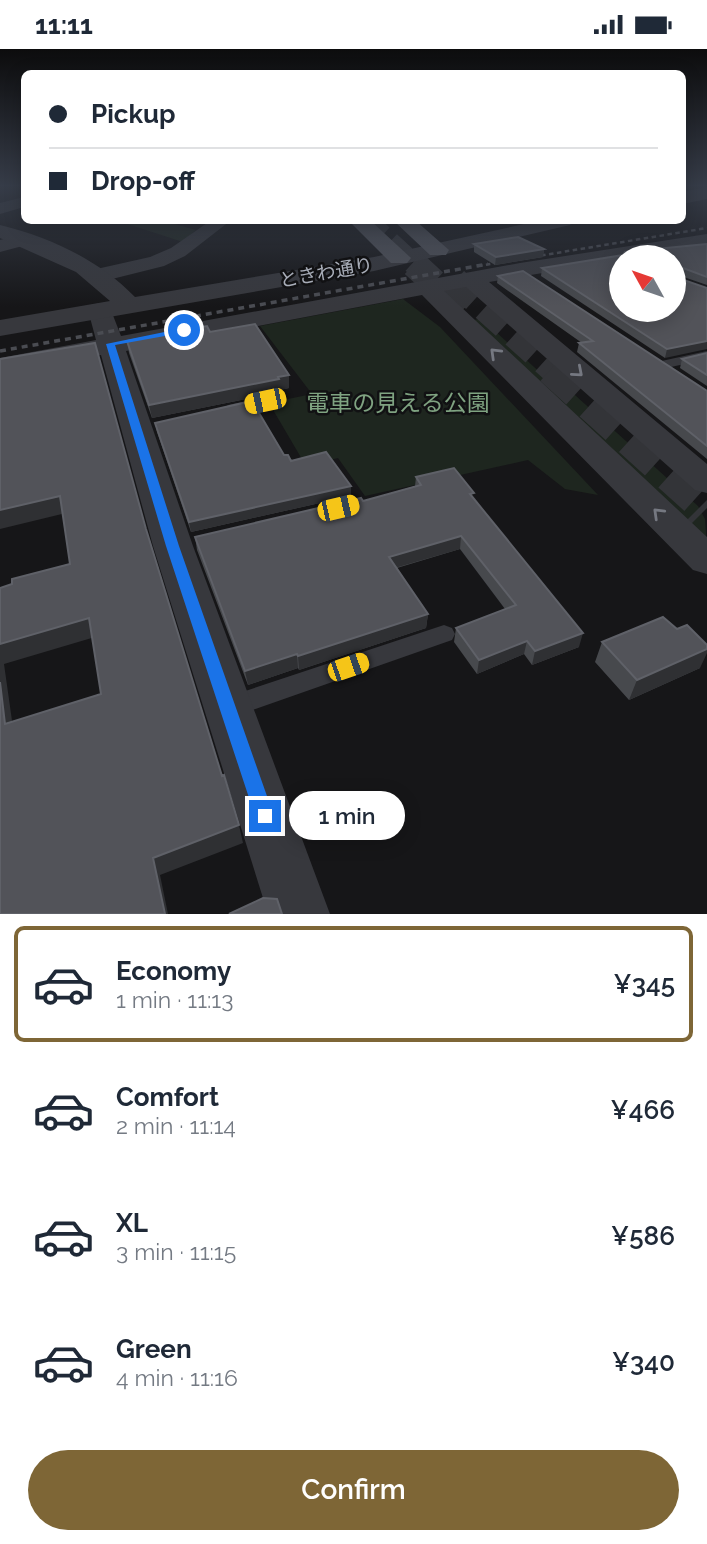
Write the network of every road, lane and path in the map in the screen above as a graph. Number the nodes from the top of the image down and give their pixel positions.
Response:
1 (214, 226) edge
2 (365, 226) edge
3 (410, 226) tunnel mouth
4 (540, 226) edge
5 (0, 231) edge
6 (702, 234) edge
7 (11, 243) edge
8 (662, 245) edge
9 (438, 250) junction
10 (609, 257) edge
11 (399, 258) junction
12 (520, 270) junction
13 (100, 275) junction
14 (471, 279) junction
15 (541, 285) edge
16 (428, 288) junction
17 (113, 320) junction
18 (0, 328) edge
19 (707, 355) edge
20 (662, 365) edge
21 (0, 366) edge
22 (265, 401) dead end
23 (214, 412) edge
24 (707, 482) edge
25 (707, 560) edge
26 (444, 634) dead end
27 (227, 708) junction
28 (299, 914) edge

1 - 13 street
2 - 11 main road
3 - 9 main road
4 - 9 street, ときわ通り
5 - 7 street
6 - 8 street
7 - 13 street
9 - 11 street, ときわ通り
10 - 12 street
11 - 17 street, ときわ通り
12 - 14 street
12 - 15 lane
13 - 17 street
14 - 16 street
14 -> 24 street
16 - 17 street
25 -> 16 street
17 - 18 street, ときわ通り
17 - 21 street
17 - 27 street
19 - 20 lane
22 - 23 lane
26 - 27 lane
27 - 28 street

